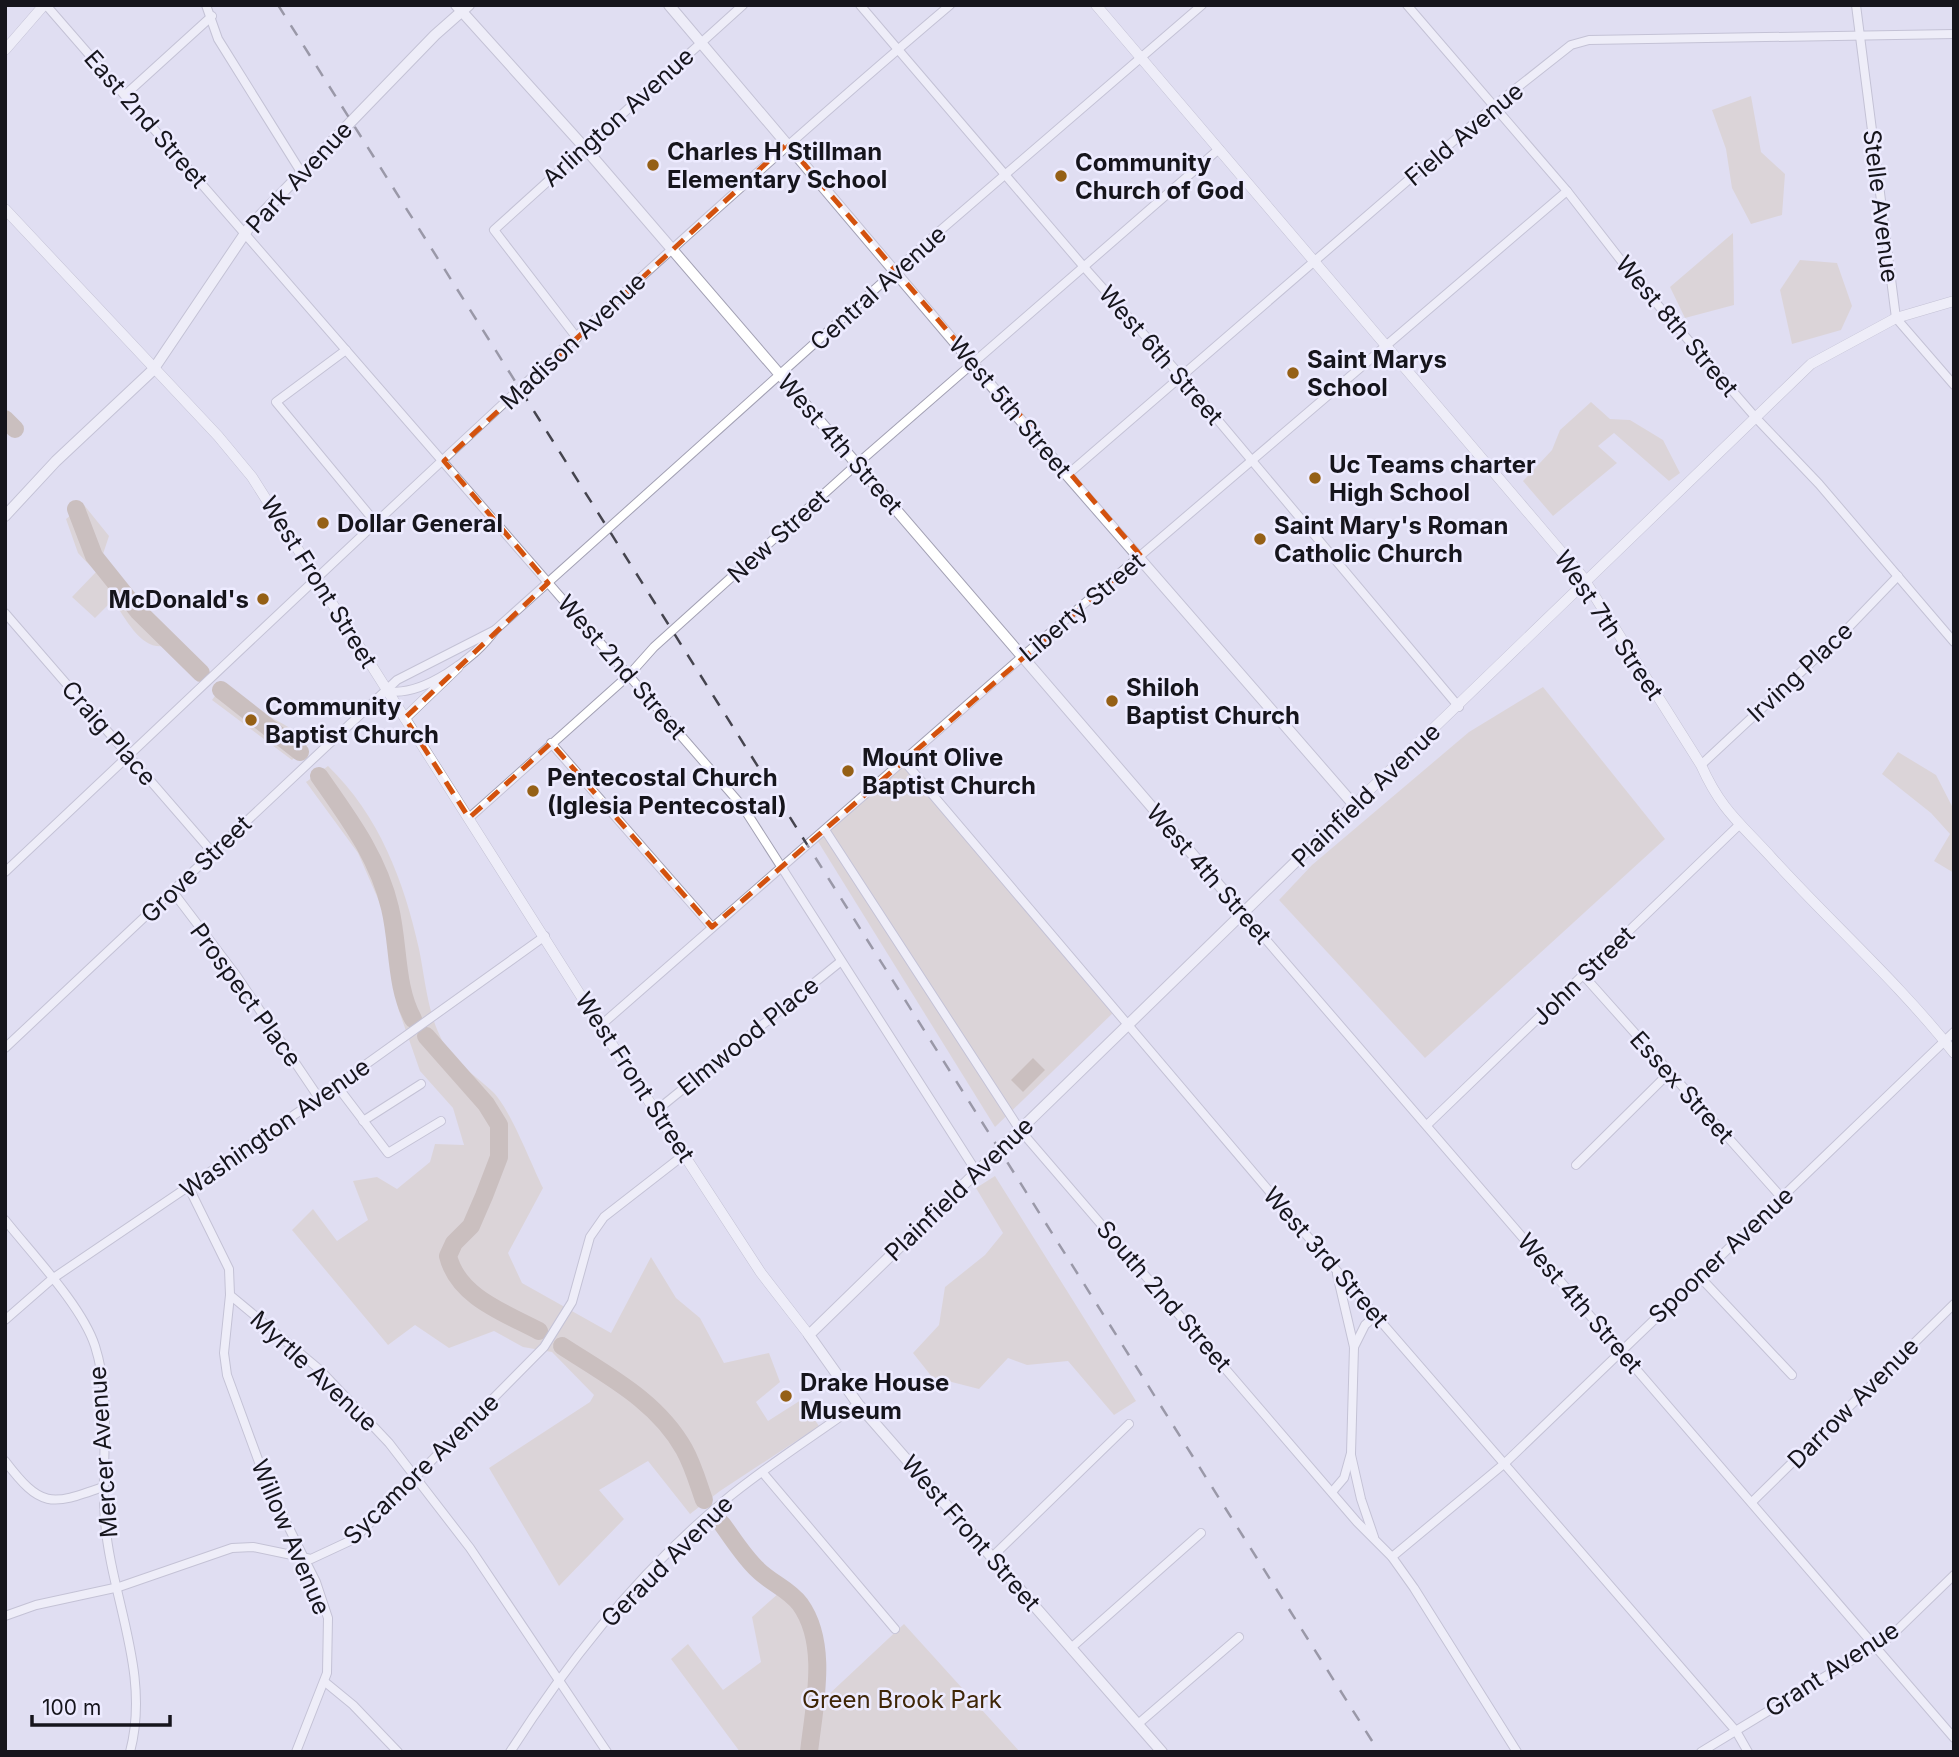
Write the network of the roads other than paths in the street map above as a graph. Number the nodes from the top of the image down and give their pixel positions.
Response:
1 (45, 5) edge
2 (206, 5) edge
3 (668, 5) edge
4 (743, 5) edge
5 (860, 5) edge
6 (950, 5) edge
7 (1096, 5) edge
8 (1202, 5) edge
9 (1407, 5) edge
10 (1856, 5) edge
11 (463, 7) edge
12 (212, 16) junction
13 (1860, 34) junction
14 (1954, 34) edge
15 (701, 43) junction
16 (900, 48) junction
17 (5, 50) edge
18 (1140, 58) junction
19 (125, 95) junction
20 (1494, 106) junction
21 (787, 145) junction
22 (584, 147) junction
23 (1219, 149) junction
24 (301, 172) junction
25 (1006, 176) junction
26 (1567, 191) junction
27 (5, 209) edge
28 (246, 232) junction
29 (672, 250) junction
30 (1314, 262) junction
31 (1084, 268) junction
32 (895, 273) junction
33 (1954, 301) edge
34 (1896, 318) junction
35 (577, 338) junction
36 (1387, 347) junction
37 (346, 350) junction
38 (975, 364) junction
39 (153, 370) junction
40 (780, 375) junction
41 (1180, 375) junction
42 (1954, 385) edge
43 (1756, 418) junction
44 (444, 461) junction
45 (1253, 461) junction
46 (857, 464) junction
47 (1067, 475) junction
48 (5, 516) edge
49 (376, 523) junction
50 (1141, 556) junction
51 (1898, 576) junction
52 (317, 578) junction
53 (1586, 582) junction
54 (548, 583) junction
55 (5, 613) edge
56 (495, 630) junction
57 (1954, 642) edge
58 (1021, 658) junction
59 (458, 667) junction
60 (629, 676) junction
61 (388, 691) junction
62 (1459, 707) junction
63 (405, 718) junction
64 (551, 743) junction
65 (128, 756) junction
66 (904, 761) junction
67 (1701, 765) junction
68 (1354, 805) junction
69 (469, 818) junction
70 (1738, 826) junction
71 (825, 830) junction
72 (213, 853) junction
73 (782, 867) junction
74 (5, 872) edge
75 (173, 892) junction
76 (1243, 913) junction
77 (712, 927) junction
78 (545, 936) junction
79 (840, 962) junction
80 (1584, 976) junction
81 (1128, 1024) junction
82 (600, 1026) junction
83 (1954, 1032) edge
84 (1944, 1041) junction
85 (6, 1047) edge
86 (1954, 1053) edge
87 (1670, 1073) junction
88 (421, 1084) dead end
89 (337, 1086) junction
90 (319, 1098) junction
91 (657, 1110) junction
92 (363, 1121) junction
93 (441, 1121) dead end
94 (1427, 1125) junction
95 (1020, 1130) junction
96 (685, 1154) junction
97 (1576, 1165) dead end
98 (976, 1171) junction
99 (189, 1188) junction
100 (1782, 1198) junction
101 (5, 1220) edge
102 (1337, 1271) junction
103 (1699, 1276) junction
104 (52, 1279) junction
105 (230, 1295) junction
106 (1954, 1304) edge
107 (1376, 1315) junction
108 (5, 1320) edge
109 (809, 1335) junction
110 (1354, 1347) junction
111 (1621, 1350) junction
112 (1792, 1375) dead end
113 (858, 1404) junction
114 (1129, 1424) dead end
115 (1351, 1452) junction
116 (5, 1461) edge
117 (1505, 1463) junction
118 (763, 1473) junction
119 (415, 1478) junction
120 (103, 1487) junction
121 (1332, 1492) junction
122 (1752, 1502) junction
123 (1201, 1533) dead end
124 (1375, 1540) junction
125 (992, 1557) junction
126 (1392, 1557) junction
127 (302, 1560) junction
128 (1954, 1574) edge
129 (119, 1587) junction
130 (5, 1616) edge
131 (895, 1629) dead end
132 (1239, 1637) dead end
133 (1876, 1646) junction
134 (1071, 1648) junction
135 (325, 1682) junction
136 (558, 1682) junction
137 (1138, 1724) junction
138 (1735, 1731) junction
139 (1954, 1738) edge
140 (130, 1752) edge
141 (296, 1752) edge
142 (398, 1752) edge
143 (509, 1752) edge
144 (607, 1752) edge
145 (1162, 1752) edge
146 (1517, 1752) edge
147 (1701, 1752) edge
148 (1748, 1752) edge

1 - 17 street
1 - 19 street, East 2nd Street
2 - 12 street
3 - 15 main road, West 5th Street
4 - 15 street, Arlington Avenue
5 - 16 street, West 6th Street
6 - 16 street, Madison Avenue
7 - 18 street, West 7th Street
8 - 18 street, Central Avenue
9 - 20 street, West 8th Street
10 - 13 street, Stelle Avenue
11 - 22 main road, West 4th Street
11 - 24 main road, Park Avenue
12 - 19 street
12 - 24 street
13 - 14 street, Field Avenue
13 - 20 street, Field Avenue
13 - 34 street, Stelle Avenue
15 - 21 main road, West 5th Street
15 - 22 street, Arlington Avenue
16 - 21 street, Madison Avenue
16 - 25 street, West 6th Street
18 - 23 street, West 7th Street
18 - 25 street, Central Avenue
19 - 28 street, East 2nd Street
20 - 26 street, West 8th Street
20 - 30 street, Field Avenue
21 - 29 street, Madison Avenue
21 - 32 main road, West 5th Street
22 - 29 main road, West 4th Street
22 - 35 street, Arlington Avenue
23 - 30 street, West 7th Street
23 - 31 street, New Street
24 - 28 main road, Park Avenue
25 - 31 street, West 6th Street
25 - 32 street, Central Avenue
26 - 36 street, Liberty Street
26 - 43 street, West 8th Street
27 - 39 street, West Front Street
28 - 37 street, West 2nd Street
28 - 39 main road, Park Avenue
29 - 35 street, Madison Avenue
29 - 40 main road, West 4th Street
30 - 36 street, West 7th Street
30 - 41 street, Field Avenue
31 - 38 street, New Street
31 - 41 street, West 6th Street
32 - 38 main road, West 5th Street
32 - 40 street, Central Avenue
33 - 34 street, Plainfield Avenue
34 - 42 street, Stelle Avenue
34 - 43 street, Plainfield Avenue
35 - 44 street, Madison Avenue
36 - 45 street, Liberty Street
36 - 53 street, West 7th Street
37 - 44 street, West 2nd Street
37 - 49 street
38 - 46 street, New Street
38 - 47 main road, West 5th Street
39 - 48 main road, Park Avenue
39 - 52 street, West Front Street
40 - 46 main road, West 4th Street
40 - 54 street, Central Avenue
41 - 45 street, West 6th Street
41 - 47 street, Field Avenue
43 - 51 street, West 8th Street
43 - 53 street, Plainfield Avenue
44 - 49 street, Madison Avenue
44 - 54 street, West 2nd Street
45 - 50 street, Liberty Street
45 - 62 street, West 6th Street
46 - 58 main road, West 4th Street
46 - 60 street, New Street
47 - 50 main road, West 5th Street
49 - 52 street, Madison Avenue
50 - 58 street, Liberty Street
50 - 68 main road, West 5th Street
51 - 57 street, West 8th Street
51 - 67 street, Irving Place
52 - 61 street, West Front Street
52 - 65 street, Madison Avenue
53 - 62 street, Plainfield Avenue
53 - 67 street, West 7th Street
54 - 56 street, Central Avenue
54 - 60 street, West 2nd Street
55 - 65 street, Craig Place
56 - 59 street, Central Avenue
56 - 61 street, Central Avenue
58 - 66 street, Liberty Street
58 - 76 main road, West 4th Street
59 - 61 street, Central Avenue
59 - 63 street
60 - 64 street, New Street
60 - 73 street, West 2nd Street
61 - 63 street, West Front Street
61 - 72 street, Grove Street
62 - 68 street, Plainfield Avenue
63 - 69 street, West Front Street
64 - 69 street, New Street
64 - 77 street
65 - 72 street, Craig Place
65 - 74 street, Madison Avenue
66 - 71 street, Liberty Street
66 - 81 street, West 3rd Street
67 - 70 street, West 7th Street
68 - 76 main road, Plainfield Avenue
69 - 78 street, West Front Street
70 - 80 street, John Street
70 - 84 street, West 7th Street
71 - 73 street, Liberty Street
71 - 95 street, South 2nd Street
72 - 75 street, Grove Street
73 - 77 street, Liberty Street
73 - 79 street, West 2nd Street
75 - 85 street, Grove Street
75 - 90 street, Prospect Place
76 - 81 main road, Plainfield Avenue
76 - 94 street, West 4th Street
77 - 82 street, Liberty Street
78 - 82 street, West Front Street
78 - 89 street, Washington Avenue
79 - 91 street, Elmwood Place
79 - 98 street, West 2nd Street
80 - 87 street, Essex Street
80 - 94 street, John Street
81 - 95 main road, Plainfield Avenue
81 - 102 street, West 3rd Street
82 - 91 street, West Front Street
83 - 84 street, Spooner Avenue
84 - 86 street, West 7th Street
84 - 100 street, Spooner Avenue
87 - 97 street
87 - 100 street, Essex Street
88 - 92 street
89 - 90 street, Washington Avenue
89 - 92 street
90 - 99 street, Washington Avenue
91 - 96 street, West Front Street
92 - 93 street
94 - 111 street, West 4th Street
95 - 98 main road, Plainfield Avenue
95 - 121 street, South 2nd Street
96 - 109 street, West Front Street
96 - 119 street, Sycamore Avenue
98 - 109 main road, Plainfield Avenue
99 - 104 street, Washington Avenue
99 - 105 street, Myrtle Avenue
100 - 103 street, Spooner Avenue
101 - 104 street, Mercer Avenue
102 - 107 street, West 3rd Street
102 - 110 street
103 - 111 street, Spooner Avenue
103 - 112 street
104 - 108 street, Washington Avenue
104 - 120 street, Mercer Avenue
105 - 119 street, Myrtle Avenue
105 - 127 street, Willow Avenue
106 - 122 street, Darrow Avenue
107 - 110 street
107 - 117 street, West 3rd Street
109 - 113 main road, West Front Street
110 - 115 street
111 - 117 street, Spooner Avenue
111 - 122 street, West 4th Street
113 - 118 street, Geraud Avenue
113 - 125 main road, West Front Street
114 - 125 street
115 - 121 street
115 - 124 street
116 - 120 street
117 - 126 street, Spooner Avenue
117 - 138 street, West 3rd Street
118 - 131 street
118 - 136 street, Geraud Avenue
119 - 127 street, Sycamore Avenue
119 - 136 street, Myrtle Avenue
120 - 129 street, Mercer Avenue
121 - 124 street, South 2nd Street
122 - 133 street, West 4th Street
123 - 134 street
124 - 126 street, South 2nd Street
125 - 134 main road, West Front Street
126 - 146 street, South 2nd Street
127 - 129 street
127 - 135 street, Willow Avenue
128 - 133 street, Grant Avenue
129 - 130 street
129 - 140 street, Mercer Avenue
132 - 137 street
133 - 138 street, Grant Avenue
133 - 139 street, West 4th Street
134 - 137 main road, West Front Street
135 - 141 street, Willow Avenue
135 - 142 street
136 - 143 street, Geraud Avenue
136 - 144 street, Myrtle Avenue
137 - 145 main road, West Front Street
138 - 147 street, Grant Avenue
138 - 148 street, West 3rd Street

